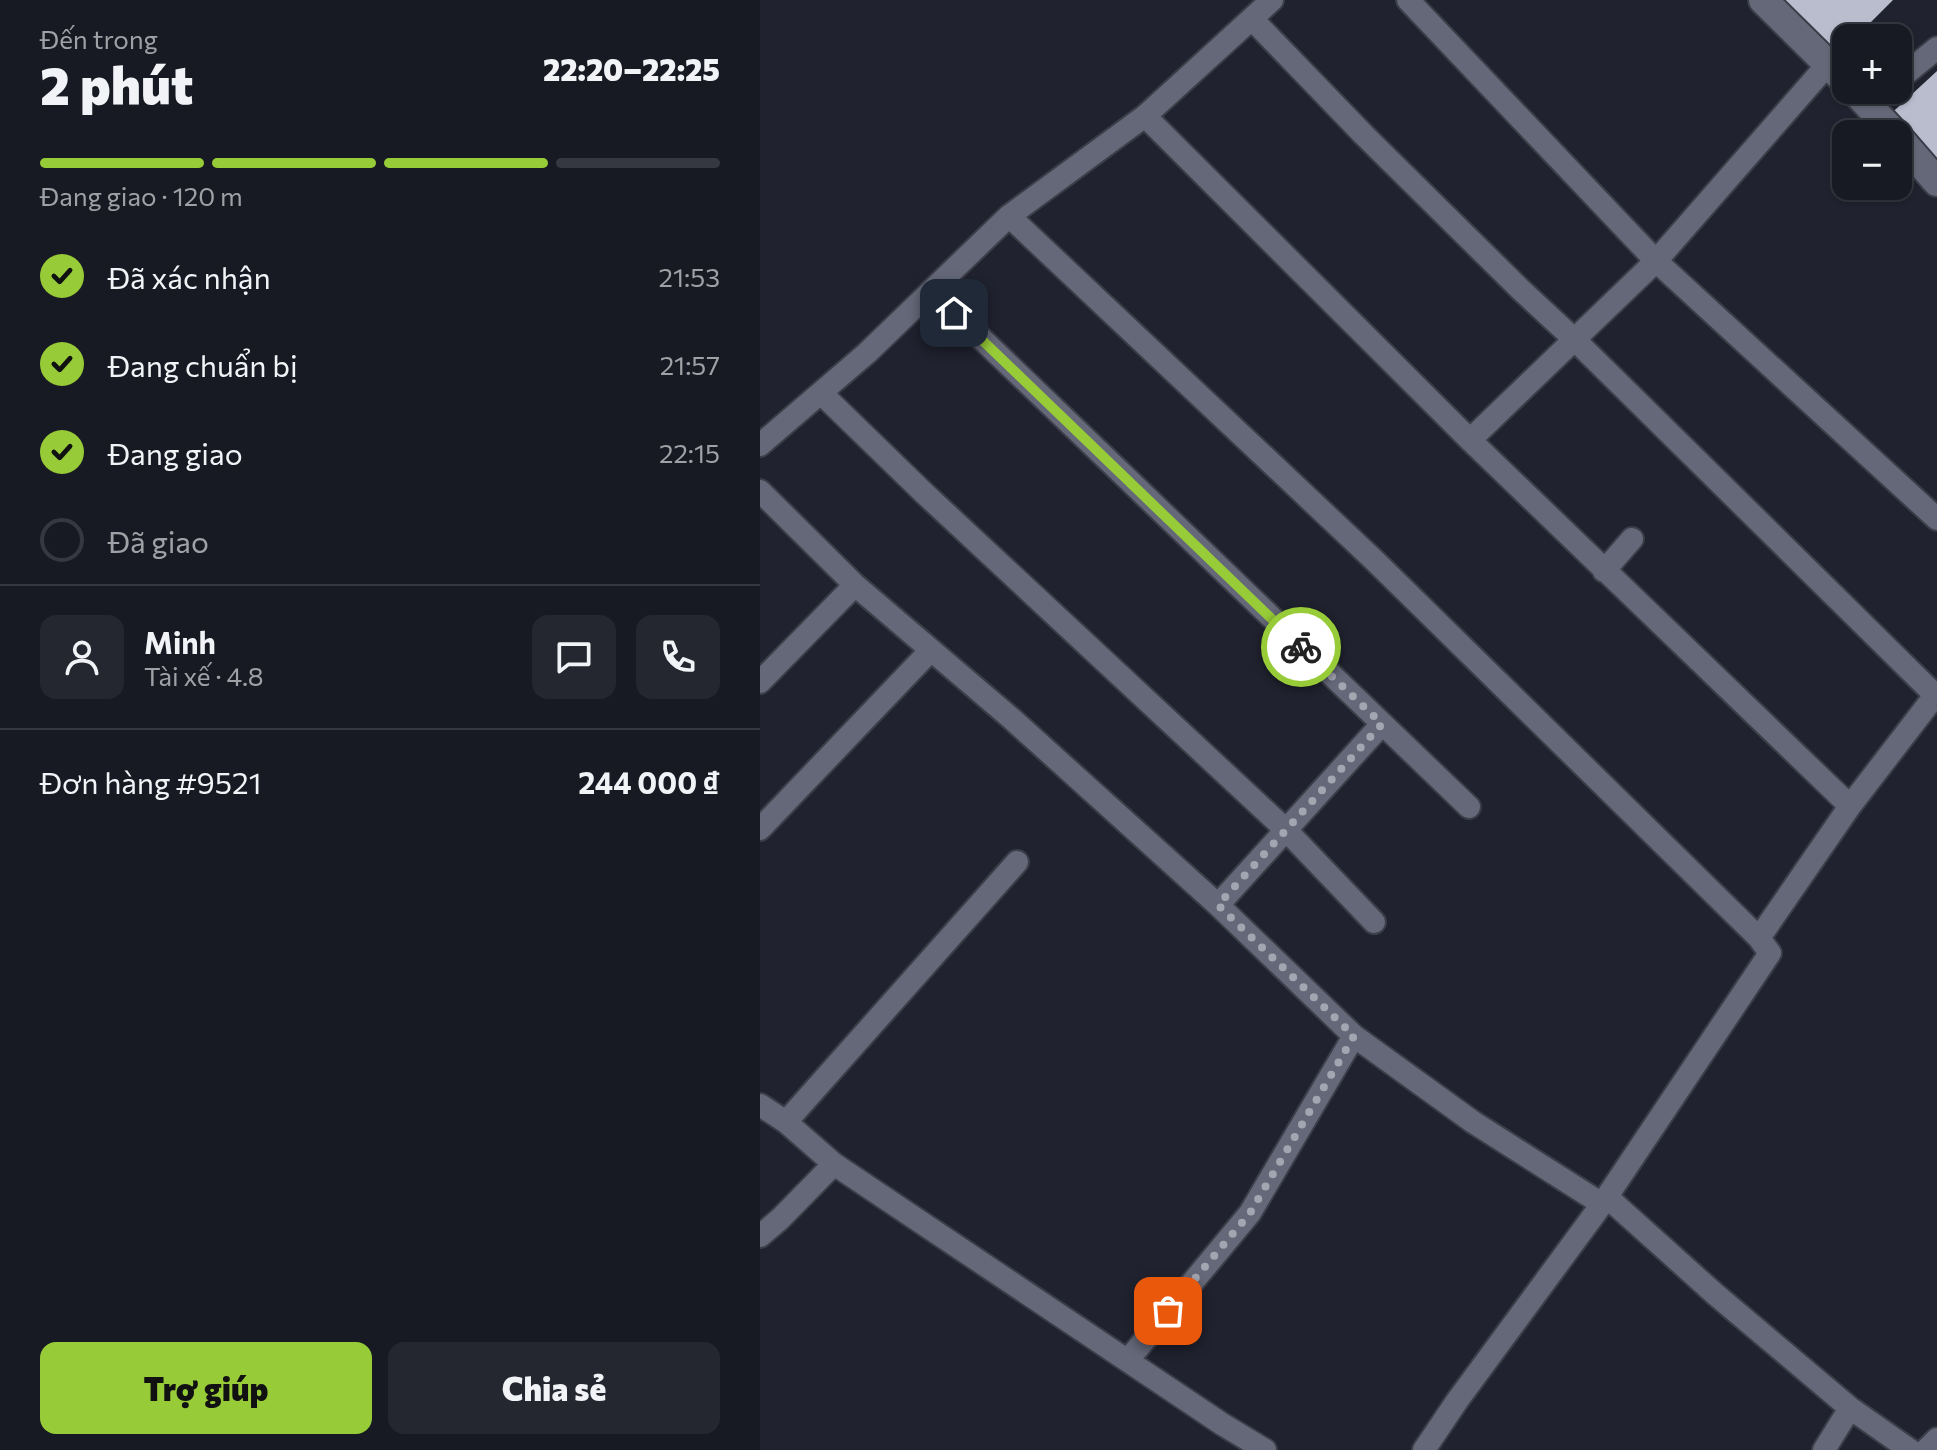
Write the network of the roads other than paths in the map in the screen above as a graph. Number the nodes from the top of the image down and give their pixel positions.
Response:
1 (1272, 0) edge
2 (1408, 0) edge
3 (1763, 0) edge
4 (1252, 19) junction
5 (1937, 48) edge
6 (1832, 68) edge
7 (1912, 69) edge
8 (1832, 78) edge
9 (1145, 116) junction
10 (1912, 154) edge
11 (1937, 182) edge
12 (1009, 216) junction
13 (1656, 261) junction
14 (932, 291) junction
15 (1575, 340) junction
16 (821, 393) junction
17 (1470, 440) junction
18 (760, 445) edge
19 (760, 491) edge
20 (1937, 519) edge
21 (1632, 539) dead end
22 (1604, 571) junction
23 (855, 585) junction
24 (931, 650) junction
25 (760, 682) edge
26 (1936, 694) edge
27 (1382, 724) junction
28 (1850, 806) junction
29 (1469, 807) dead end
30 (760, 829) edge
31 (1286, 830) junction
32 (1017, 862) dead end
33 (1218, 905) junction
34 (1374, 922) dead end
35 (1759, 938) junction
36 (1354, 1036) junction
37 (760, 1105) edge
38 (786, 1122) junction
39 (834, 1164) junction
40 (1604, 1201) junction
41 (760, 1236) edge
42 (1128, 1360) junction
43 (1850, 1408) junction
44 (1937, 1439) edge
45 (1265, 1450) edge
46 (1424, 1450) edge
47 (1824, 1450) edge
48 (1910, 1450) edge
49 (1926, 1450) edge

1 - 4 street
2 - 13 street
3 - 6 street
4 - 9 street
4 - 15 street
5 - 7 street
8 - 13 street
9 - 12 street
9 - 17 street
10 - 11 street
12 - 14 street
12 - 35 street
13 - 15 street
13 - 20 street
14 - 16 street
14 - 27 street
15 - 17 street
15 - 26 street
16 - 18 street
16 - 31 street
17 - 22 street
19 - 23 street
21 - 22 street
22 - 28 street
23 - 24 street
23 - 25 street
24 - 30 street
24 - 33 street
26 - 28 street
27 - 29 street
27 - 31 street
28 - 35 street
31 - 33 street
31 - 34 street
32 - 38 street
33 - 36 street
35 - 40 street
36 - 40 street
36 - 42 street
37 - 38 street
38 - 39 street
39 - 41 street
39 - 42 street
40 - 43 street
40 - 46 street
42 - 45 street
43 - 47 street
43 - 48 street
44 - 49 street

